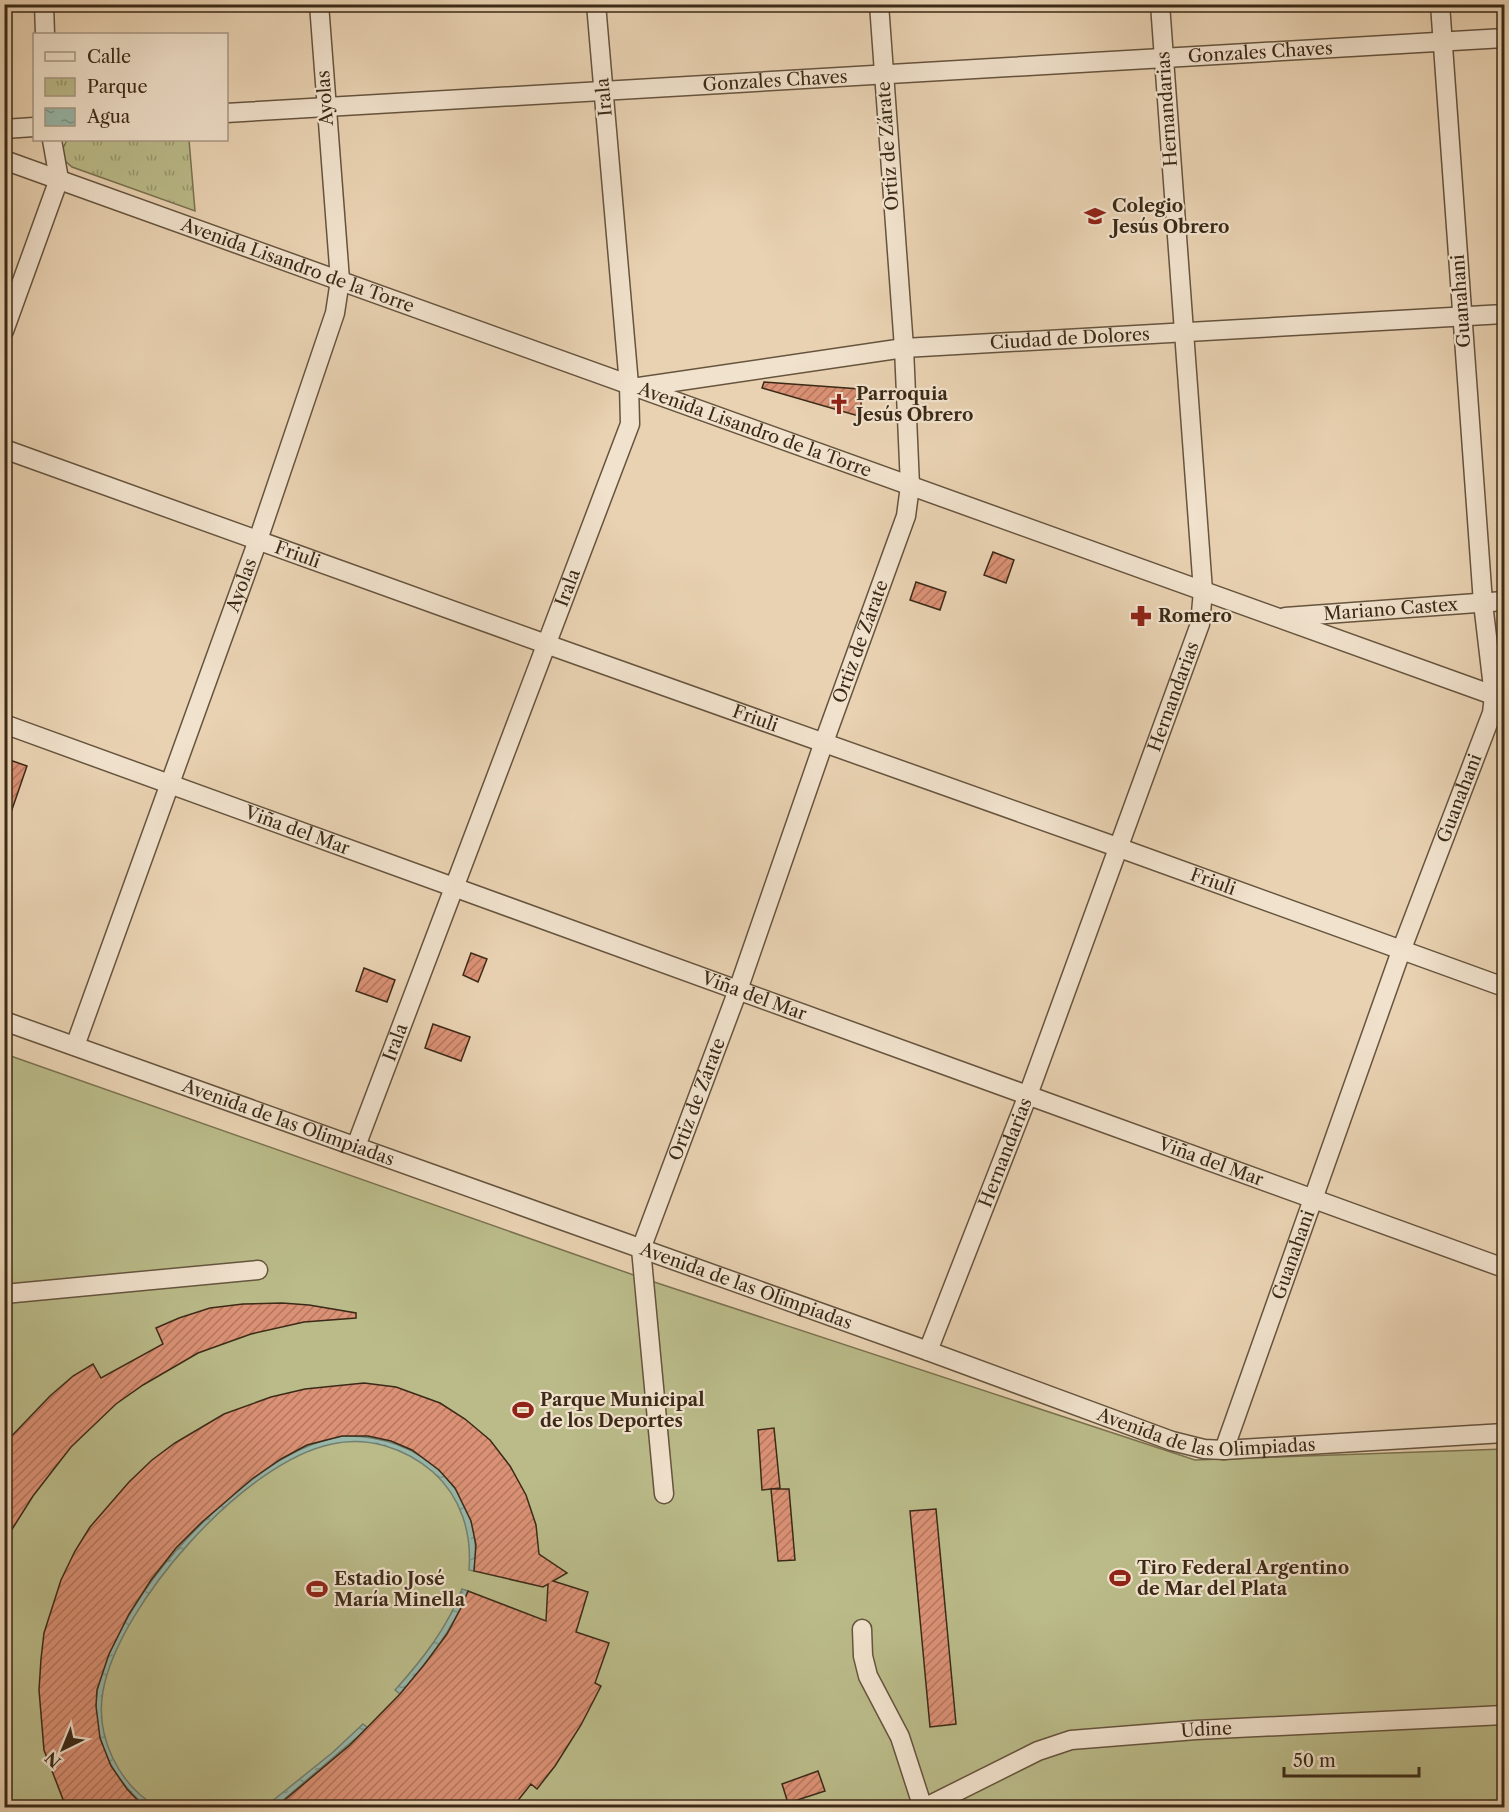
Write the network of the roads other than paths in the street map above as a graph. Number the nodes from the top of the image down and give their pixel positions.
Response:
1 (44, 4) edge
2 (320, 4) edge
3 (596, 4) edge
4 (879, 4) edge
5 (1160, 4) edge
6 (1440, 4) edge
7 (45, 33) edge
8 (1504, 39) edge
9 (1443, 42) junction
10 (1163, 58) junction
11 (882, 75) junction
12 (603, 91) junction
13 (326, 106) junction
14 (228, 113) edge
15 (33, 127) edge
16 (4, 129) edge
17 (52, 141) edge
18 (4, 160) edge
19 (59, 179) junction
20 (340, 280) junction
21 (1504, 314) edge
22 (1462, 316) junction
23 (4, 331) edge
24 (1184, 332) junction
25 (904, 348) junction
26 (633, 386) junction
27 (4, 449) edge
28 (910, 486) junction
29 (258, 540) junction
30 (1203, 591) junction
31 (1504, 601) edge
32 (1483, 603) junction
33 (1277, 618) junction
34 (546, 644) junction
35 (1499, 697) edge
36 (4, 724) edge
37 (824, 742) junction
38 (171, 784) junction
39 (1117, 847) junction
40 (453, 887) junction
41 (1401, 951) junction
42 (1504, 987) edge
43 (738, 990) junction
44 (4, 1021) edge
45 (75, 1046) junction
46 (1028, 1095) junction
47 (356, 1146) junction
48 (1315, 1199) junction
49 (641, 1249) junction
50 (1504, 1268) edge
51 (258, 1270) dead end
52 (4, 1294) edge
53 (928, 1351) junction
54 (1504, 1433) edge
55 (1224, 1450) junction
56 (664, 1494) dead end
57 (862, 1629) dead end
58 (1504, 1715) edge
59 (924, 1808) edge

1 - 7 street
2 - 13 street, Ayolas
3 - 12 street, Irala
4 - 11 street, Ortiz de Zárate
5 - 10 street, Hernandarias
6 - 9 street, Guanahani
8 - 9 street, Gonzales Chaves
9 - 10 street, Gonzales Chaves
9 - 22 street, Guanahani
10 - 11 street, Gonzales Chaves
10 - 24 street, Hernandarias
11 - 12 street, Gonzales Chaves
11 - 25 street, Ortiz de Zárate
12 - 13 street, Gonzales Chaves
12 - 26 street, Irala
13 - 14 street, Gonzales Chaves
13 - 20 street, Ayolas
15 - 16 street
17 - 19 street
18 - 19 street, Avenida Lisandro de la Torre
19 - 20 street, Avenida Lisandro de la Torre
19 - 23 street
20 - 26 street, Avenida Lisandro de la Torre
20 - 29 street, Ayolas
21 - 22 street, Ciudad de Dolores
22 - 24 street, Ciudad de Dolores
22 - 32 street, Guanahani
24 - 25 street, Ciudad de Dolores
24 - 30 street, Hernandarias
25 - 26 street, Ciudad de Dolores
25 - 28 street, Ortiz de Zárate
26 - 28 street, Avenida Lisandro de la Torre
26 - 34 street, Irala
27 - 29 street, Friuli
28 - 30 street, Avenida Lisandro de la Torre
28 - 37 street, Ortiz de Zárate
29 - 34 street, Friuli
29 - 38 street, Ayolas
30 - 33 street, Avenida Lisandro de la Torre
30 - 39 street, Hernandarias
31 - 32 street, Mariano Castex
32 - 33 street, Mariano Castex
32 - 35 street, Guanahani
33 - 35 street, Avenida Lisandro de la Torre
34 - 37 street, Friuli
34 - 40 street, Irala
35 - 41 street, Guanahani
36 - 38 street, Viña del Mar
37 - 39 street, Friuli
37 - 43 street, Ortiz de Zárate
38 - 40 street, Viña del Mar
38 - 45 street, Ayolas
39 - 41 street, Friuli
39 - 46 street, Hernandarias
40 - 43 street, Viña del Mar
40 - 47 street, Irala
41 - 42 street, Friuli
41 - 48 street, Guanahani
43 - 46 street, Viña del Mar
43 - 49 street, Ortiz de Zárate
44 - 45 street, Avenida de las Olimpiadas
45 - 47 street, Avenida de las Olimpiadas
46 - 48 street, Viña del Mar
46 - 53 street, Hernandarias
47 - 49 street, Avenida de las Olimpiadas
48 - 50 street, Viña del Mar
48 - 55 street, Guanahani
49 - 53 street, Avenida de las Olimpiadas
49 - 56 street
51 - 52 street
53 - 55 street, Avenida de las Olimpiadas
54 - 55 street, Avenida de las Olimpiadas
57 - 59 street
58 - 59 street, Udine

